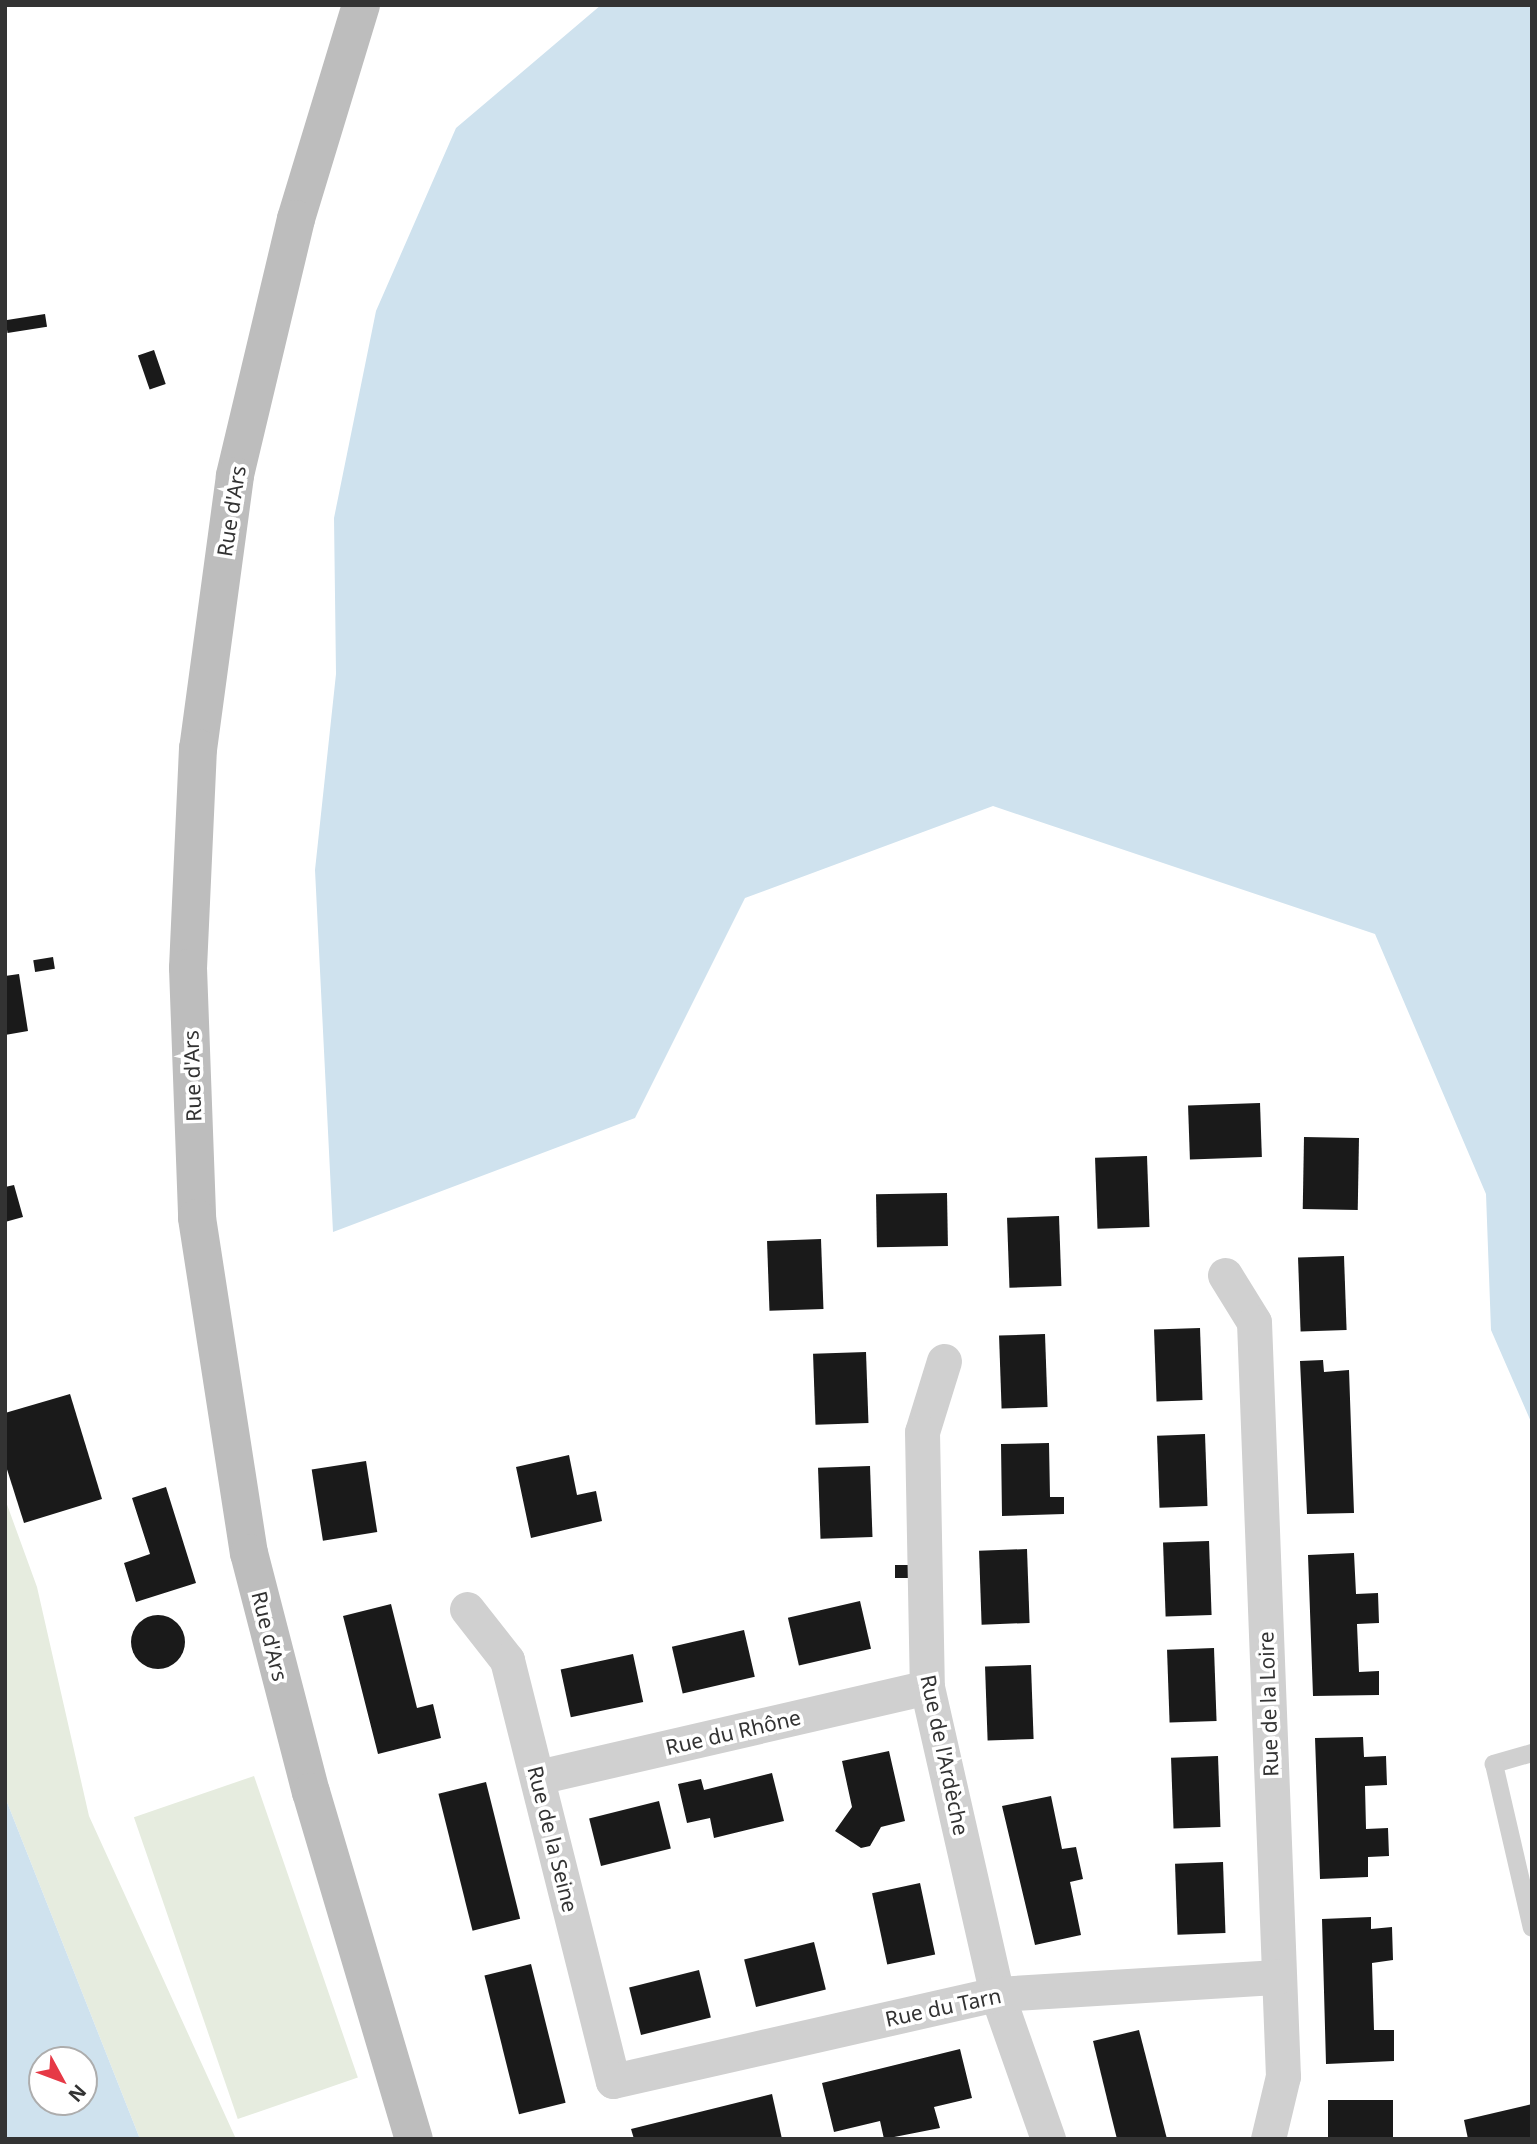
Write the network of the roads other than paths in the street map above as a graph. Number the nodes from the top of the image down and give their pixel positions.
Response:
1 (361, 5) edge
2 (1225, 1275) dead end
3 (944, 1361) dead end
4 (467, 1609) dead end
5 (927, 1687) junction
6 (1532, 1753) edge
7 (538, 1777) junction
8 (1532, 1928) edge
9 (1279, 1977) junction
10 (998, 1994) junction
11 (613, 2081) joint
12 (414, 2139) edge
13 (1048, 2139) edge
14 (1268, 2139) edge

1 - 12 main road, Rue d'Ars
2 - 9 street, Rue de la Loire
3 - 5 street, Rue de l'Ardèche
4 - 7 street, Rue de la Seine
5 - 7 street, Rue du Rhône
5 - 10 street, Rue de l'Ardèche
6 - 8 lane
7 - 11 street, Rue de la Seine
9 - 10 street, Rue du Tarn
9 - 14 street, Rue de la Loire
10 - 11 street, Rue du Tarn
10 - 13 street, Rue de l'Ardèche

